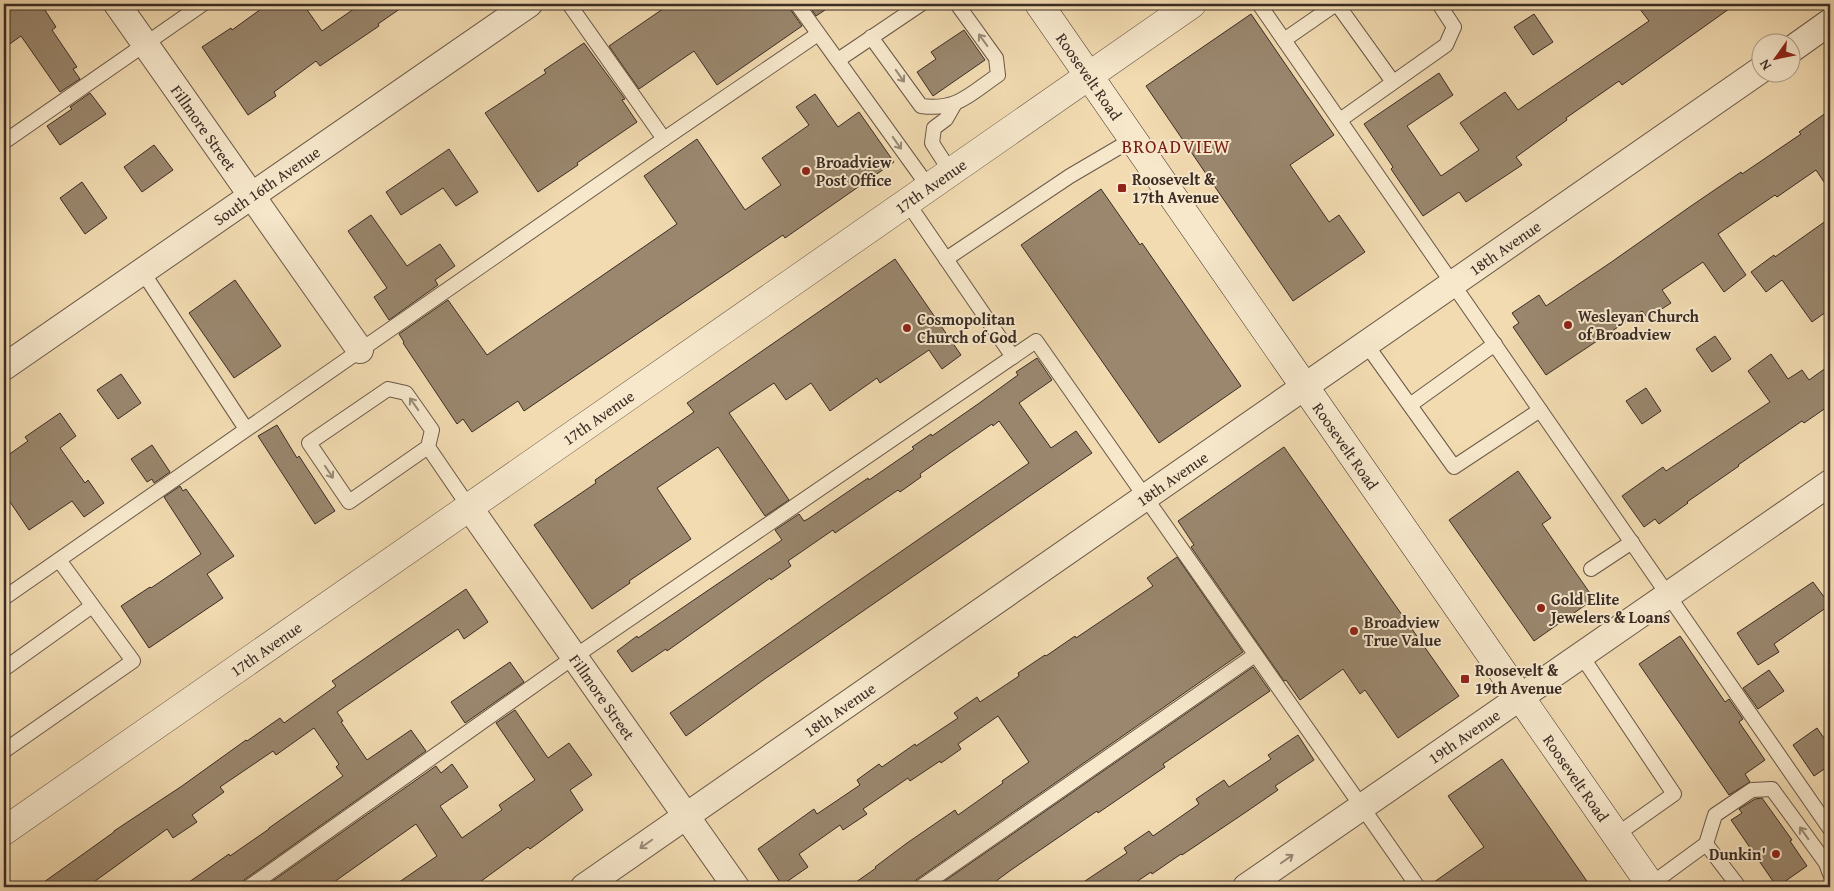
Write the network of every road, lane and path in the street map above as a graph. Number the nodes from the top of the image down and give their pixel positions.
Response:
1 (117, 4) edge
2 (203, 4) edge
3 (529, 4) edge
4 (569, 4) edge
5 (797, 4) edge
6 (921, 4) edge
7 (957, 4) edge
8 (1039, 4) edge
9 (1192, 4) edge
10 (1259, 4) edge
11 (1336, 4) edge
12 (1439, 4) edge
13 (1830, 22) edge
14 (818, 34) junction
15 (871, 37) junction
16 (1284, 40) junction
17 (1802, 42) edge
18 (145, 44) junction
19 (838, 60) junction
20 (1088, 75) junction
21 (1752, 76) edge
22 (1393, 82) junction
23 (954, 105) junction
24 (1340, 120) junction
25 (1133, 138) junction
26 (664, 139) junction
27 (4, 142) edge
28 (928, 186) junction
29 (252, 196) junction
30 (946, 259) junction
31 (142, 272) junction
32 (1452, 284) junction
33 (1366, 344) junction
34 (1494, 344) junction
35 (360, 350) junction
36 (1013, 357) junction
37 (4, 367) edge
38 (1306, 387) junction
39 (1410, 405) junction
40 (1540, 410) junction
41 (246, 430) junction
42 (428, 447) junction
43 (1830, 483) edge
44 (1146, 498) junction
45 (469, 506) junction
46 (1632, 542) junction
47 (59, 560) junction
48 (1591, 569) dead end
49 (1669, 594) junction
50 (4, 598) edge
51 (92, 606) junction
52 (1255, 655) junction
53 (1581, 655) junction
54 (574, 657) junction
55 (4, 669) edge
56 (1520, 698) junction
57 (4, 751) edge
58 (1362, 807) junction
59 (686, 816) junction
60 (1830, 829) edge
61 (4, 832) edge
62 (1616, 835) junction
63 (1706, 844) junction
64 (1830, 874) edge
65 (1651, 886) edge
66 (249, 887) edge
67 (584, 887) edge
68 (736, 887) edge
69 (921, 887) edge
70 (1246, 887) edge
71 (1418, 887) edge
72 (1739, 887) edge

1 - 18 street, Fillmore Street
2 - 18 lane
3 - 29 street, South 16th Avenue
4 - 26 lane
5 - 14 lane
6 - 15 lane
23 -> 7 lane
8 - 20 street, Roosevelt Road
9 - 20 street, 17th Avenue
10 - 16 lane
11 - 16 lane
11 - 22 lane
12 - 22 lane
13 - 17 street
14 - 19 lane
14 - 26 lane
15 - 19 lane
15 -> 23 lane
16 - 24 lane
18 - 27 lane
18 - 29 street, Fillmore Street
19 -> 28 lane
20 - 25 street, Roosevelt Road
20 - 28 street, 17th Avenue
21 - 32 street, 18th Avenue
22 - 24 lane
23 - 28 lane
24 - 32 lane
25 - 30 lane
25 - 38 street, Roosevelt Road
26 - 35 lane
28 - 30 lane
28 - 45 street, 17th Avenue
29 - 31 street, South 16th Avenue
29 - 35 street, Fillmore Street
30 - 36 lane
31 - 37 street, South 16th Avenue
31 - 41 lane
32 - 33 street, 18th Avenue
32 - 34 lane
33 - 38 street, 18th Avenue
33 - 39 lane
34 - 39 lane
34 - 40 lane
35 - 41 lane
36 - 44 lane
36 - 54 lane
38 - 44 street, 18th Avenue
38 - 56 street, Roosevelt Road
39 - 40 lane
40 - 46 lane
41 - 47 lane
42 -> 42 lane
42 - 45 lane
43 - 49 street, 19th Avenue
44 - 52 lane
44 - 59 street, 18th Avenue
45 - 54 street, Fillmore Street
45 - 61 street, 17th Avenue
46 - 48 lane
46 - 49 lane
47 - 50 lane
47 - 51 lane
49 - 53 street, 19th Avenue
49 - 60 lane
51 - 55 lane
51 - 57 lane
52 - 58 lane
52 - 69 lane
53 - 56 street, 19th Avenue
53 - 62 lane
54 - 59 street, Fillmore Street
54 - 66 lane
56 - 58 street, 19th Avenue
56 - 62 street, Roosevelt Road
70 -> 58 street, 19th Avenue
58 - 71 lane
59 -> 67 street, 18th Avenue
59 - 68 street, Fillmore Street
62 - 65 street, Roosevelt Road
64 -> 63 lane
63 - 65 lane
63 - 72 lane

